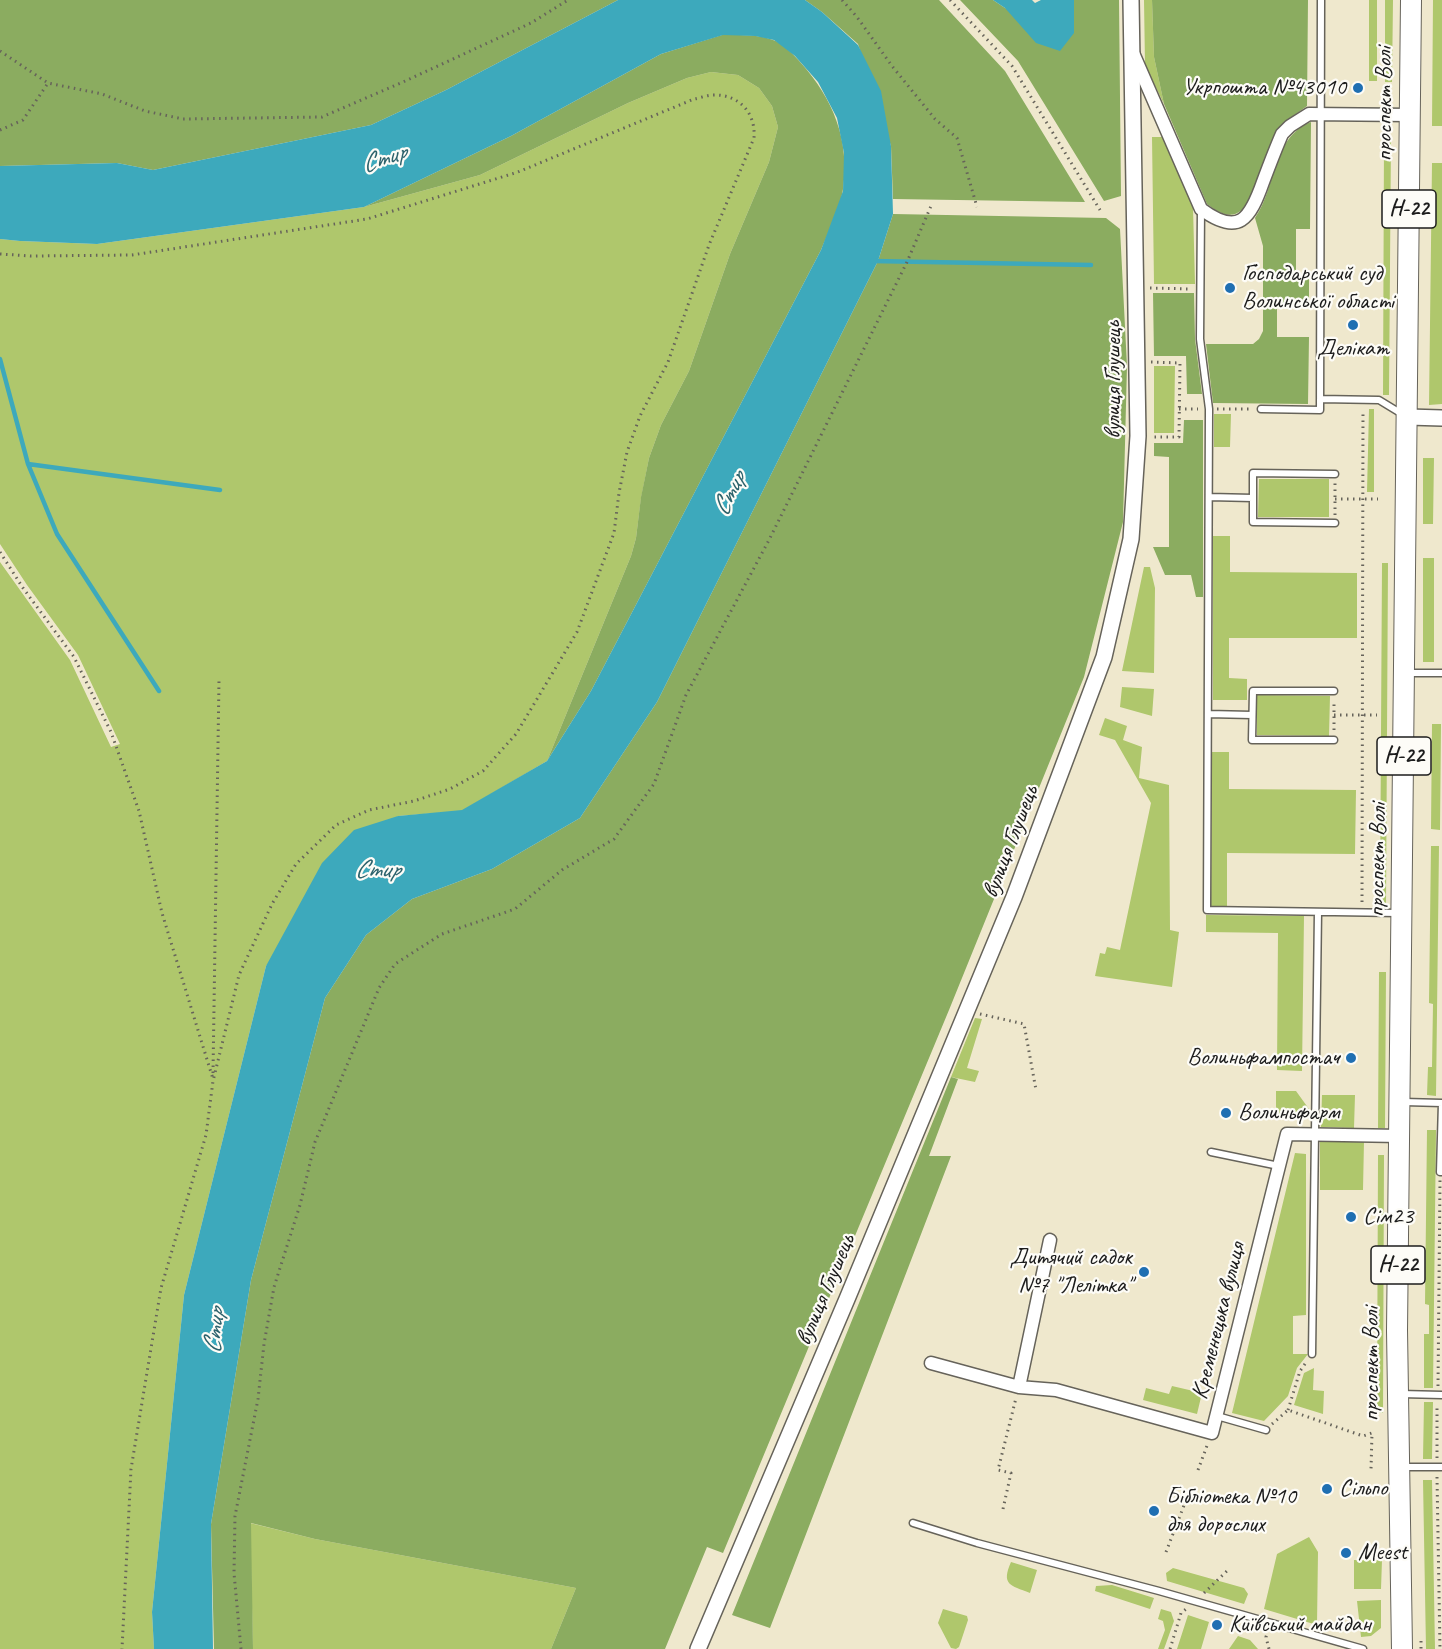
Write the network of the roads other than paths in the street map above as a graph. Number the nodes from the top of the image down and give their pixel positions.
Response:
1 (1131, 0) edge
2 (1322, 0) edge
3 (1411, 0) edge
4 (1132, 51) junction
5 (1320, 114) junction
6 (1410, 115) junction
7 (1201, 208) junction
8 (1320, 399) junction
9 (1261, 410) road end
10 (1408, 417) junction
11 (1442, 418) edge
12 (1335, 474) road end
13 (1209, 497) junction
14 (1253, 498) junction
15 (1335, 523) road end
16 (1404, 673) junction
17 (1442, 673) edge
18 (1334, 692) road end
19 (1208, 714) junction
20 (1252, 715) junction
21 (1334, 740) road end
22 (1318, 912) junction
23 (1402, 913) junction
24 (1400, 1102) junction
25 (1315, 1134) junction
26 (1400, 1136) junction
27 (1211, 1152) dead end
28 (1279, 1166) junction
29 (1441, 1172) edge
30 (1050, 1240) dead end
31 (1312, 1354) road end
32 (931, 1363) dead end
33 (1019, 1387) junction
34 (1397, 1394) junction
35 (1440, 1395) edge
36 (1217, 1416) junction
37 (1266, 1430) road end
38 (1398, 1467) junction
39 (1439, 1467) edge
40 (913, 1523) dead end
41 (698, 1649) edge
42 (1364, 1649) edge
43 (1402, 1649) edge

1 - 4 street, вулиця Глушець
2 - 5 lane
3 - 6 main road, проспект Волі / Н-22
4 - 7 street
4 - 41 street, вулиця Глушець
5 - 6 street
5 - 7 street
5 - 8 lane
6 - 10 main road, проспект Волі / Н-22
7 - 13 lane
8 - 9 lane
8 - 10 lane
10 - 11 street
10 - 16 main road, проспект Волі / Н-22
12 - 14 lane
13 - 14 lane
13 - 19 lane
14 - 15 lane
16 - 17 lane
16 - 23 main road, проспект Волі / Н-22
18 - 20 lane
19 - 20 lane
19 - 22 lane
20 - 21 lane
22 - 23 lane
22 - 25 lane
23 - 24 main road, проспект Волі / Н-22
24 - 26 main road, проспект Волі / Н-22
24 - 29 lane
25 - 26 street, Кременецька вулиця
25 - 28 street, Кременецька вулиця
25 - 31 lane
26 - 34 main road, проспект Волі / Н-22
27 - 28 lane
28 - 36 street, Кременецька вулиця
30 - 33 street
32 - 33 street, Кременецька вулиця
33 - 36 street, Кременецька вулиця
34 - 35 lane
34 - 38 main road, проспект Волі / Н-22
36 - 37 lane
38 - 39 lane
38 - 43 main road, проспект Волі / Н-22
40 - 42 lane

